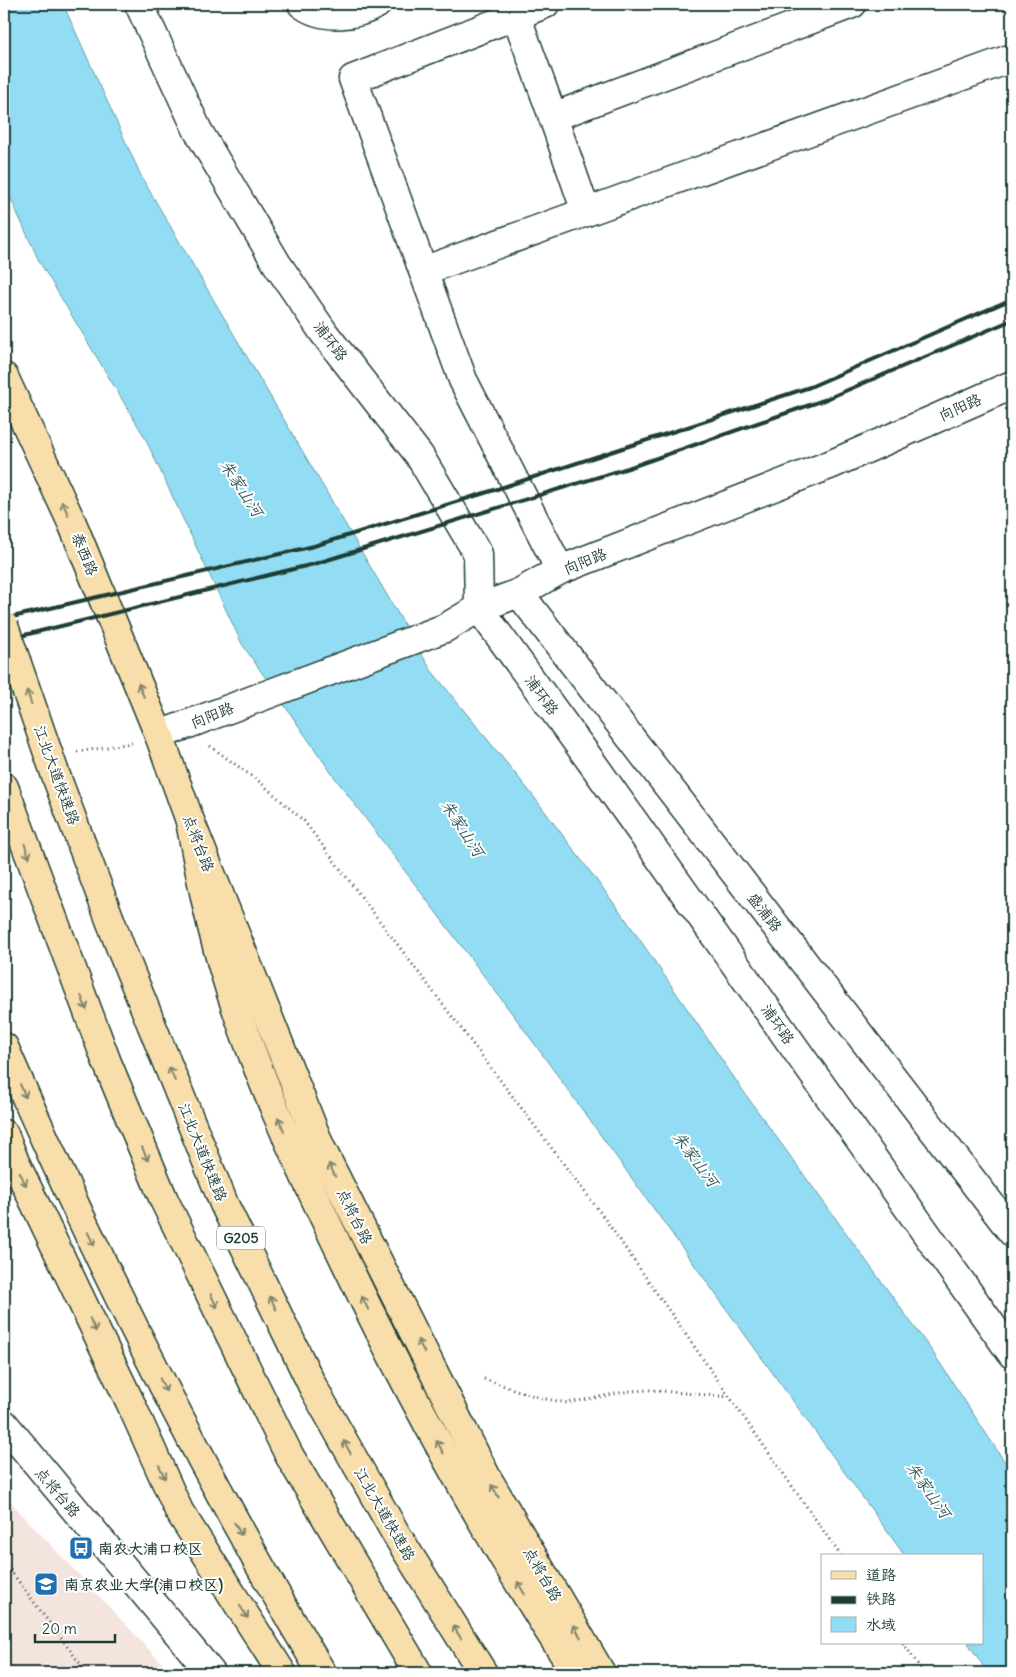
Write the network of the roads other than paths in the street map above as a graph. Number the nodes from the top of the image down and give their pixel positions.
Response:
1 (139, 4) edge
2 (302, 4) edge
3 (377, 4) edge
4 (545, 4) edge
5 (852, 4) edge
6 (516, 15) junction
7 (1012, 58) edge
8 (553, 117) junction
9 (586, 212) junction
10 (423, 271) junction
11 (4, 377) edge
12 (1012, 384) edge
13 (560, 570) junction
14 (519, 593) junction
15 (479, 608) junction
16 (4, 626) edge
17 (171, 731) junction
18 (4, 787) edge
19 (190, 821) junction
20 (4, 1046) edge
21 (4, 1134) edge
22 (1012, 1232) edge
23 (1012, 1354) edge
24 (4, 1424) edge
25 (211, 1673) edge
26 (282, 1673) edge
27 (322, 1673) edge
28 (418, 1673) edge
29 (483, 1673) edge
30 (576, 1673) edge
31 (601, 1673) edge

1 - 15 street, 浦环路
2 - 3 street
4 - 6 street
5 - 8 street
6 - 8 street
6 - 10 street
7 - 9 street
8 - 9 street
9 - 10 street
10 - 13 street
17 -> 11 main road, 泰西路
12 - 13 street, 向阳路
13 - 14 street, 向阳路
14 - 15 street, 向阳路
14 - 22 street, 盛浦路
15 - 17 street, 向阳路
15 - 23 street, 浦环路
29 -> 16 main road, 江北大道快速路 / G205, bridge
17 - 19 main road, 点将台路
18 -> 28 main road
30 -> 19 main road
31 -> 19 main road, 点将台路
20 -> 27 main road
21 -> 26 main road
24 - 25 street, 点将台路

